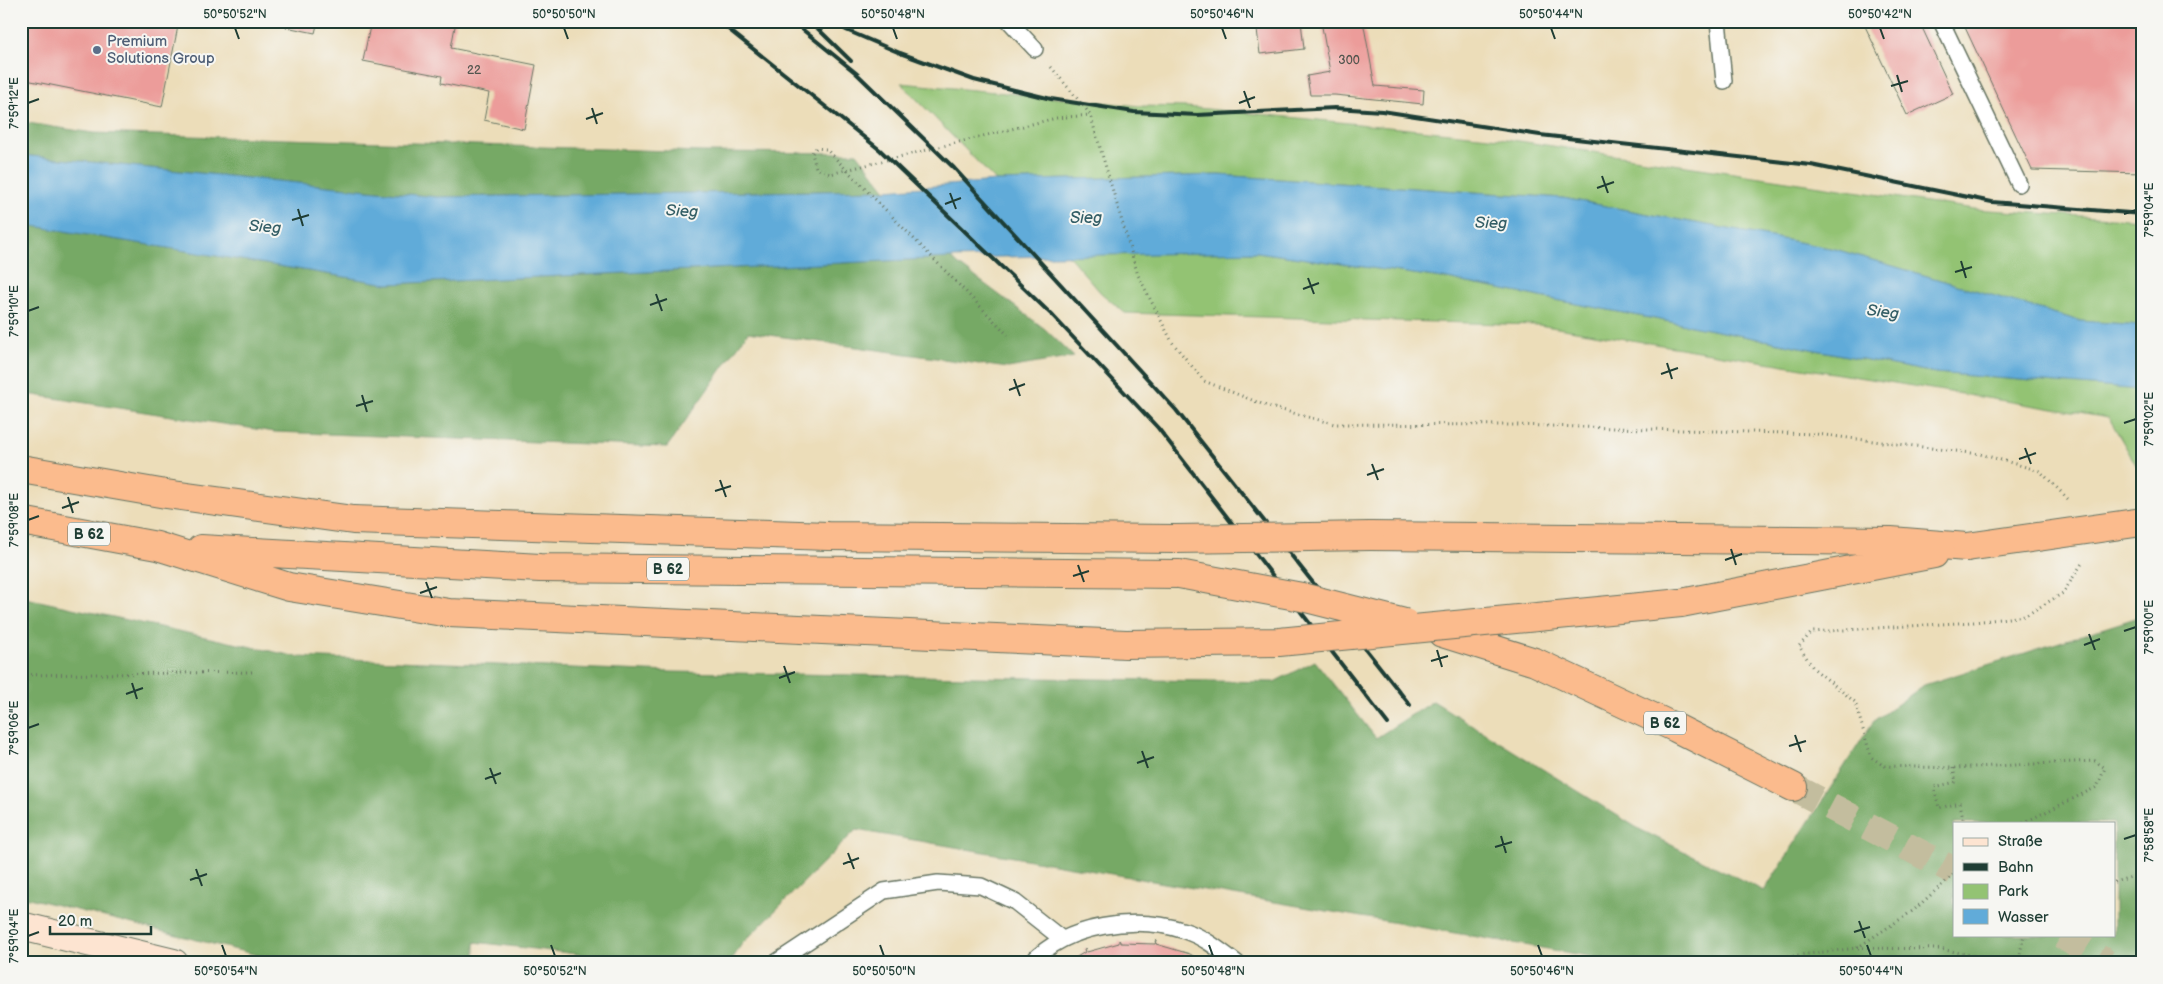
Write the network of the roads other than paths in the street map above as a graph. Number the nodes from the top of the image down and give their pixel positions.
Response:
1 (1009, 21) edge
2 (1718, 21) edge
3 (1941, 21) edge
4 (1035, 49) road end
5 (1724, 80) dead end
6 (2019, 184) dead end
7 (21, 469) edge
8 (21, 521) edge
9 (2142, 522) edge
10 (828, 536) junction
11 (157, 546) junction
12 (1967, 547) junction
13 (1179, 574) junction
14 (1794, 787) tunnel mouth
15 (21, 926) edge
16 (1062, 939) junction
17 (174, 963) edge
18 (775, 963) edge
19 (1031, 963) edge
20 (1237, 963) edge

1 - 4 lane
2 - 5 lane
3 - 6 lane
7 - 10 highway, B 62
8 - 11 highway, B 62
9 - 12 highway, bridge
10 - 12 highway, B 62, bridge
10 - 13 highway, B 62
11 - 12 highway, B 62, bridge
11 - 13 highway, B 62
13 - 14 highway, B 62, bridge
15 - 17 street
16 - 18 lane
16 - 19 lane
16 - 20 lane

